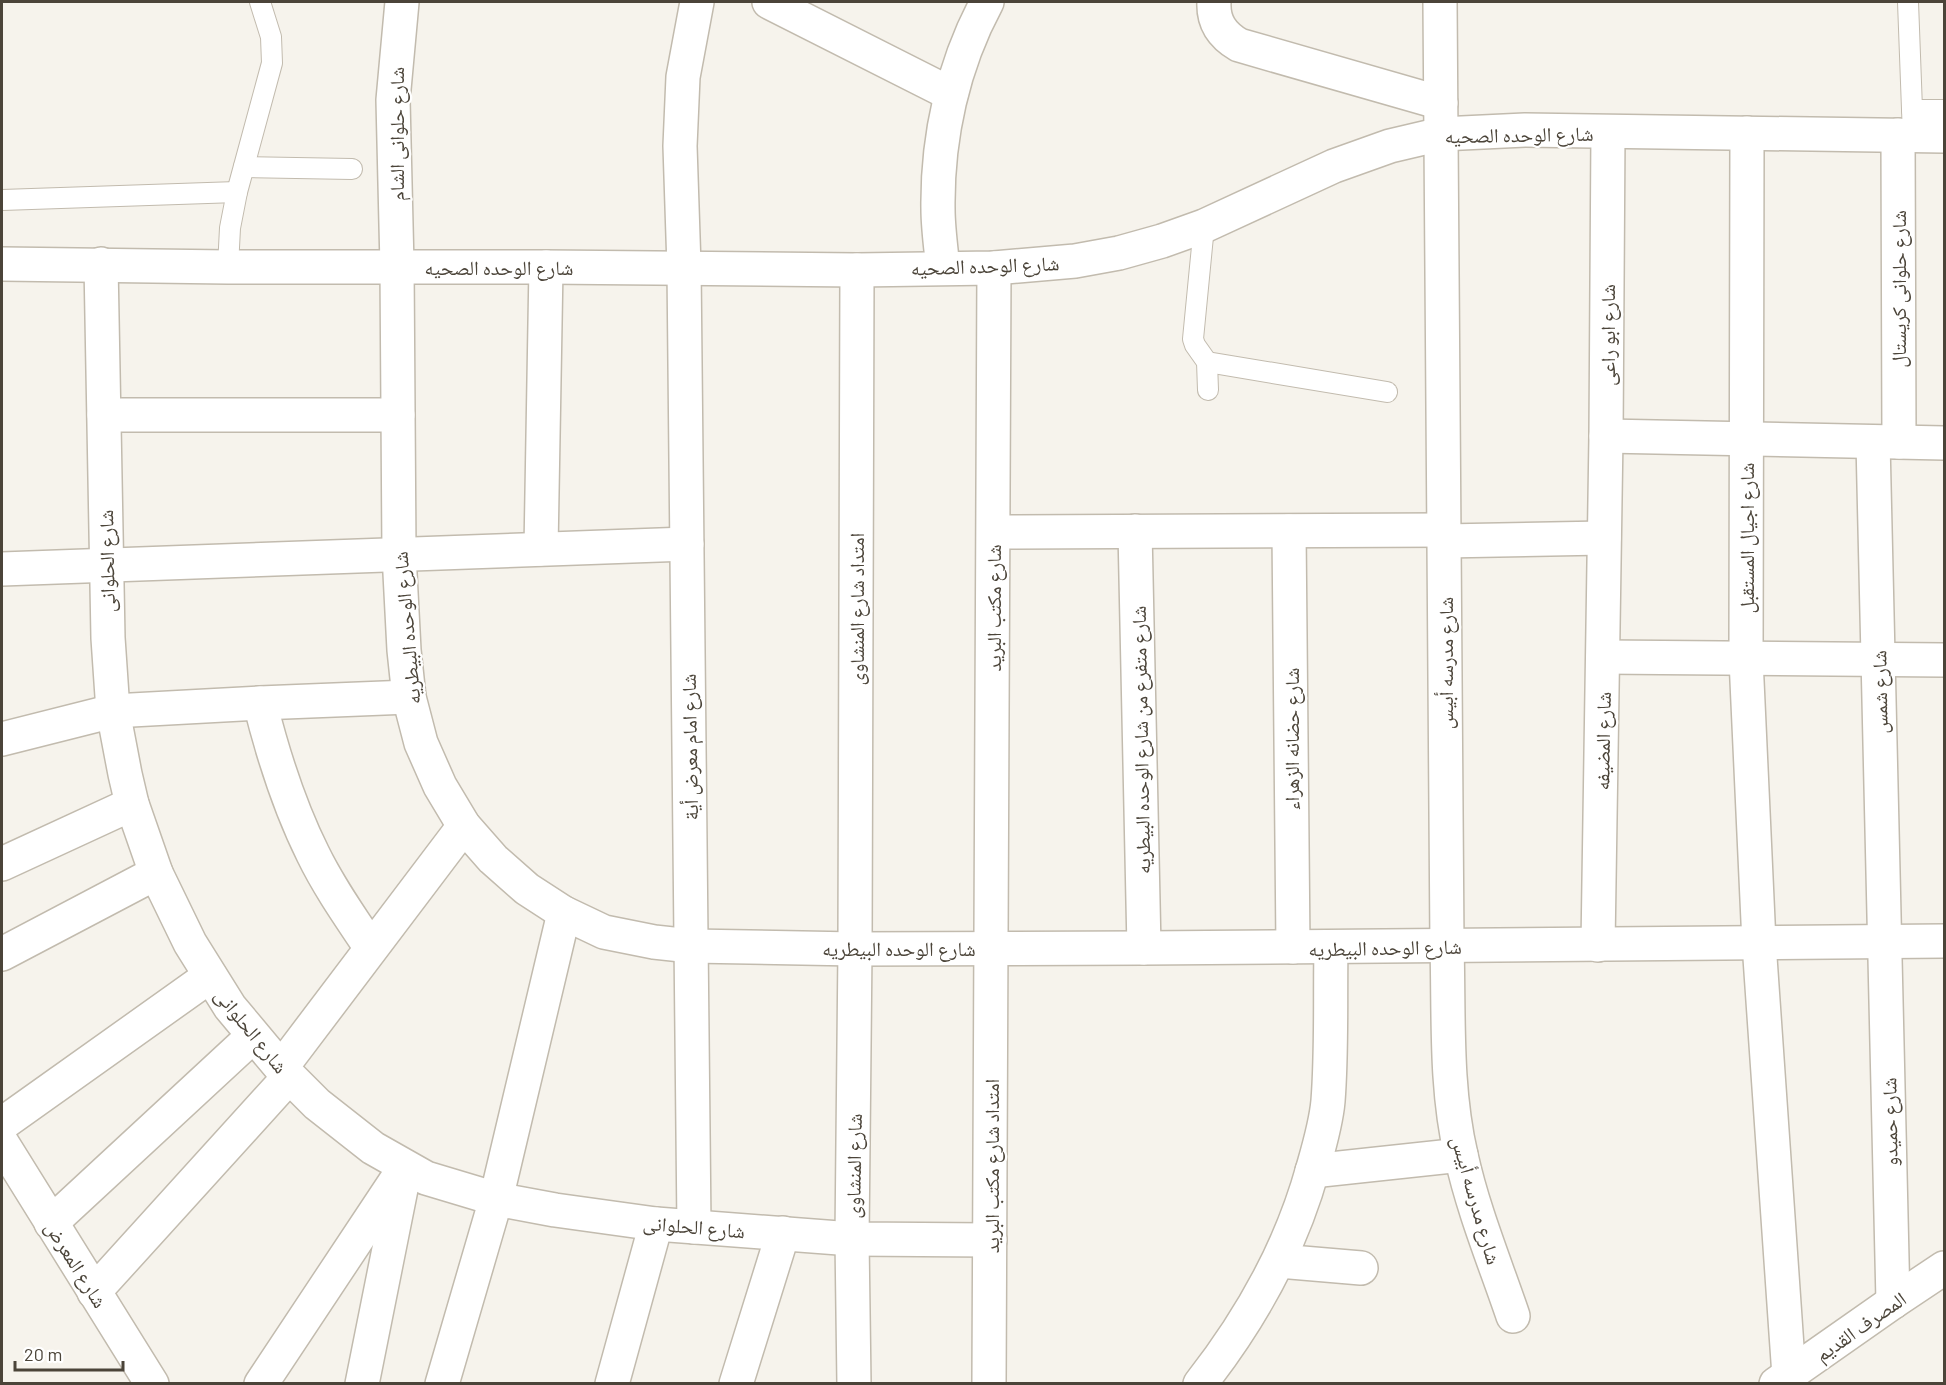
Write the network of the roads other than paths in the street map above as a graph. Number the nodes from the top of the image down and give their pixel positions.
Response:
1 (260, 2) edge
2 (402, 2) edge
3 (697, 2) edge
4 (769, 2) edge
5 (987, 2) edge
6 (1215, 2) edge
7 (1440, 2) edge
8 (1908, 2) edge
9 (951, 94) junction
10 (1944, 110) edge
11 (1441, 119) junction
12 (1917, 129) edge
13 (1608, 132) junction
14 (1747, 133) junction
15 (244, 167) junction
16 (352, 169) dead end
17 (237, 192) junction
18 (2, 200) edge
19 (1204, 226) junction
20 (2, 264) edge
21 (101, 264) junction
22 (397, 266) junction
23 (228, 267) junction
24 (546, 267) junction
25 (684, 267) junction
26 (943, 268) junction
27 (994, 268) junction
28 (857, 270) junction
29 (1207, 362) junction
30 (1208, 390) dead end
31 (1387, 392) dead end
32 (104, 415) junction
33 (398, 415) junction
34 (1606, 436) junction
35 (1746, 439) junction
36 (1886, 442) junction
37 (1944, 443) edge
38 (1135, 531) junction
39 (1289, 531) junction
40 (994, 532) junction
41 (1444, 536) junction
42 (1604, 538) junction
43 (687, 544) junction
44 (541, 549) junction
45 (399, 554) junction
46 (106, 564) junction
47 (2, 569) edge
48 (1603, 657) junction
49 (1746, 659) junction
50 (1878, 659) junction
51 (1944, 660) edge
52 (409, 697) junction
53 (260, 703) junction
54 (113, 711) junction
55 (2, 739) edge
56 (132, 804) junction
57 (464, 826) junction
58 (2, 864) edge
59 (156, 873) junction
60 (564, 913) junction
61 (1944, 941) edge
62 (1886, 942) junction
63 (1759, 943) junction
64 (1598, 945) junction
65 (691, 946) junction
66 (1447, 946) junction
67 (1293, 947) junction
68 (1331, 947) junction
69 (371, 948) junction
70 (992, 948) junction
71 (1144, 948) junction
72 (855, 949) junction
73 (2, 954) edge
74 (210, 976) junction
75 (253, 1036) junction
76 (285, 1073) junction
77 (2, 1124) edge
78 (2, 1143) edge
79 (1461, 1155) junction
80 (405, 1167) junction
81 (1312, 1172) junction
82 (496, 1199) junction
83 (51, 1223) junction
84 (656, 1224) junction
85 (694, 1227) junction
86 (783, 1233) junction
87 (852, 1239) junction
88 (990, 1240) junction
89 (1279, 1261) junction
90 (1361, 1268) dead end
91 (1944, 1268) edge
92 (94, 1292) junction
93 (1893, 1302) junction
94 (1513, 1316) dead end
95 (1783, 1380) edge
96 (152, 1383) edge
97 (261, 1383) edge
98 (362, 1383) edge
99 (442, 1383) edge
100 (612, 1383) edge
101 (736, 1383) edge
102 (854, 1383) edge
103 (990, 1383) edge
104 (1200, 1383) edge

1 - 15 lane
2 - 22 street, شارع حلوانى الشام
3 - 25 street, شارع امام معرض أية
4 - 9 street
5 - 9 street
6 - 11 street
7 - 11 street, شارع مدرسه أبيس
8 - 12 lane
9 - 26 street
10 - 12 lane
11 - 13 street, شارع الوحده الصحيه
11 - 19 street, شارع الوحده الصحيه
11 - 41 street, شارع مدرسه أبيس
12 - 14 street, شارع الوحده الصحيه
12 - 36 street, شارع حلوانى كريستال
13 - 14 street, شارع الوحده الصحيه
13 - 34 street, شارع ابو راعى
14 - 35 street, شارع اجيال المستقبل
15 - 16 lane
15 - 17 lane
17 - 18 lane
17 - 23 lane
19 - 27 street, شارع الوحده الصحيه
19 - 29 lane
20 - 21 street, شارع الوحده الصحيه
21 - 23 street, شارع الوحده الصحيه
21 - 32 street, شارع الحلوانى
22 - 23 street, شارع الوحده الصحيه
22 - 24 street, شارع الوحده الصحيه
22 - 33 street, شارع الوحده البيطريه
24 - 25 street, شارع الوحده الصحيه
24 - 44 street
25 - 28 street, شارع الوحده الصحيه
25 - 43 street, شارع امام معرض أية
26 - 27 street, شارع الوحده الصحيه
26 - 28 street, شارع الوحده الصحيه
27 - 40 street, شارع مكتب البريد
28 - 72 street, امتداد شارع المنشاوى
29 - 30 lane
29 - 31 lane
32 - 33 street
32 - 46 street, شارع الحلوانى
33 - 45 street, شارع الوحده البيطريه
34 - 35 street
34 - 42 street, شارع ابو راعى
35 - 36 street
35 - 49 street, شارع اجيال المستقبل
36 - 37 street
36 - 50 street, شارع شمس
38 - 39 street
38 - 40 street
38 - 71 street, شارع متفرع من شارع الوحده البيطريه
39 - 41 street
39 - 67 street, شارع حضانه الزهراء
40 - 70 street, شارع مكتب البريد
41 - 42 street
41 - 66 street, شارع مدرسه أبيس
42 - 48 street, شارع المضيفه
43 - 44 street
43 - 65 street, شارع امام معرض أية
44 - 45 street
45 - 46 street
45 - 52 street, شارع الوحده البيطريه
46 - 47 street
46 - 54 street, شارع الحلوانى
48 - 49 street
48 - 64 street, شارع المضيفه
49 - 50 street
49 - 63 street, شارع اجيال المستقبل
50 - 51 street
50 - 62 street, شارع شمس
52 - 53 street
52 - 57 street, شارع الوحده البيطريه
53 - 54 street
53 - 69 street
54 - 55 street
54 - 56 street, شارع الحلوانى
56 - 58 street
56 - 59 street, شارع الحلوانى
57 - 60 street, شارع الوحده البيطريه
57 - 69 street
59 - 73 street
59 - 74 street, شارع الحلوانى
60 - 65 street, شارع الوحده البيطريه
60 - 82 street
61 - 62 street, شارع الوحده البيطريه
62 - 63 street, شارع الوحده البيطريه
62 - 93 street, شارع حميدو
63 - 64 street, شارع الوحده البيطريه
63 - 95 street, شارع اجيال المستقبل
64 - 66 street, شارع الوحده البيطريه
65 - 72 street, شارع الوحده البيطريه
65 - 85 street, شارع امام معرض أية
66 - 68 street, شارع الوحده البيطريه
66 - 79 street, شارع مدرسه أبيس
67 - 68 street, شارع الوحده البيطريه
67 - 71 street, شارع الوحده البيطريه
68 - 81 street
69 - 76 street
70 - 71 street, شارع الوحده البيطريه
70 - 72 street, شارع الوحده البيطريه
70 - 88 street, امتداد شارع مكتب البريد
72 - 87 street, شارع المنشاوى
74 - 75 street, شارع الحلوانى
74 - 77 street
75 - 76 street, شارع الحلوانى
75 - 83 street
76 - 80 street, شارع الحلوانى
76 - 92 street
78 - 83 street, شارع المعرض
79 - 81 street
79 - 94 street, شارع مدرسه أبيس
80 - 82 street, شارع الحلوانى
80 - 97 street
80 - 98 street
81 - 89 street
82 - 84 street, شارع الحلوانى
82 - 99 street
83 - 92 street, شارع المعرض
84 - 85 street, شارع الحلوانى
84 - 100 street
85 - 86 street, شارع الحلوانى
86 - 87 street, شارع الحلوانى
86 - 101 street
87 - 88 street, شارع الحلوانى
87 - 102 street, شارع المنشاوى
88 - 103 street, امتداد شارع مكتب البريد
89 - 90 street
89 - 104 street
91 - 93 street, المصرف القديم
92 - 96 street, شارع المعرض
93 - 95 street, المصرف القديم

